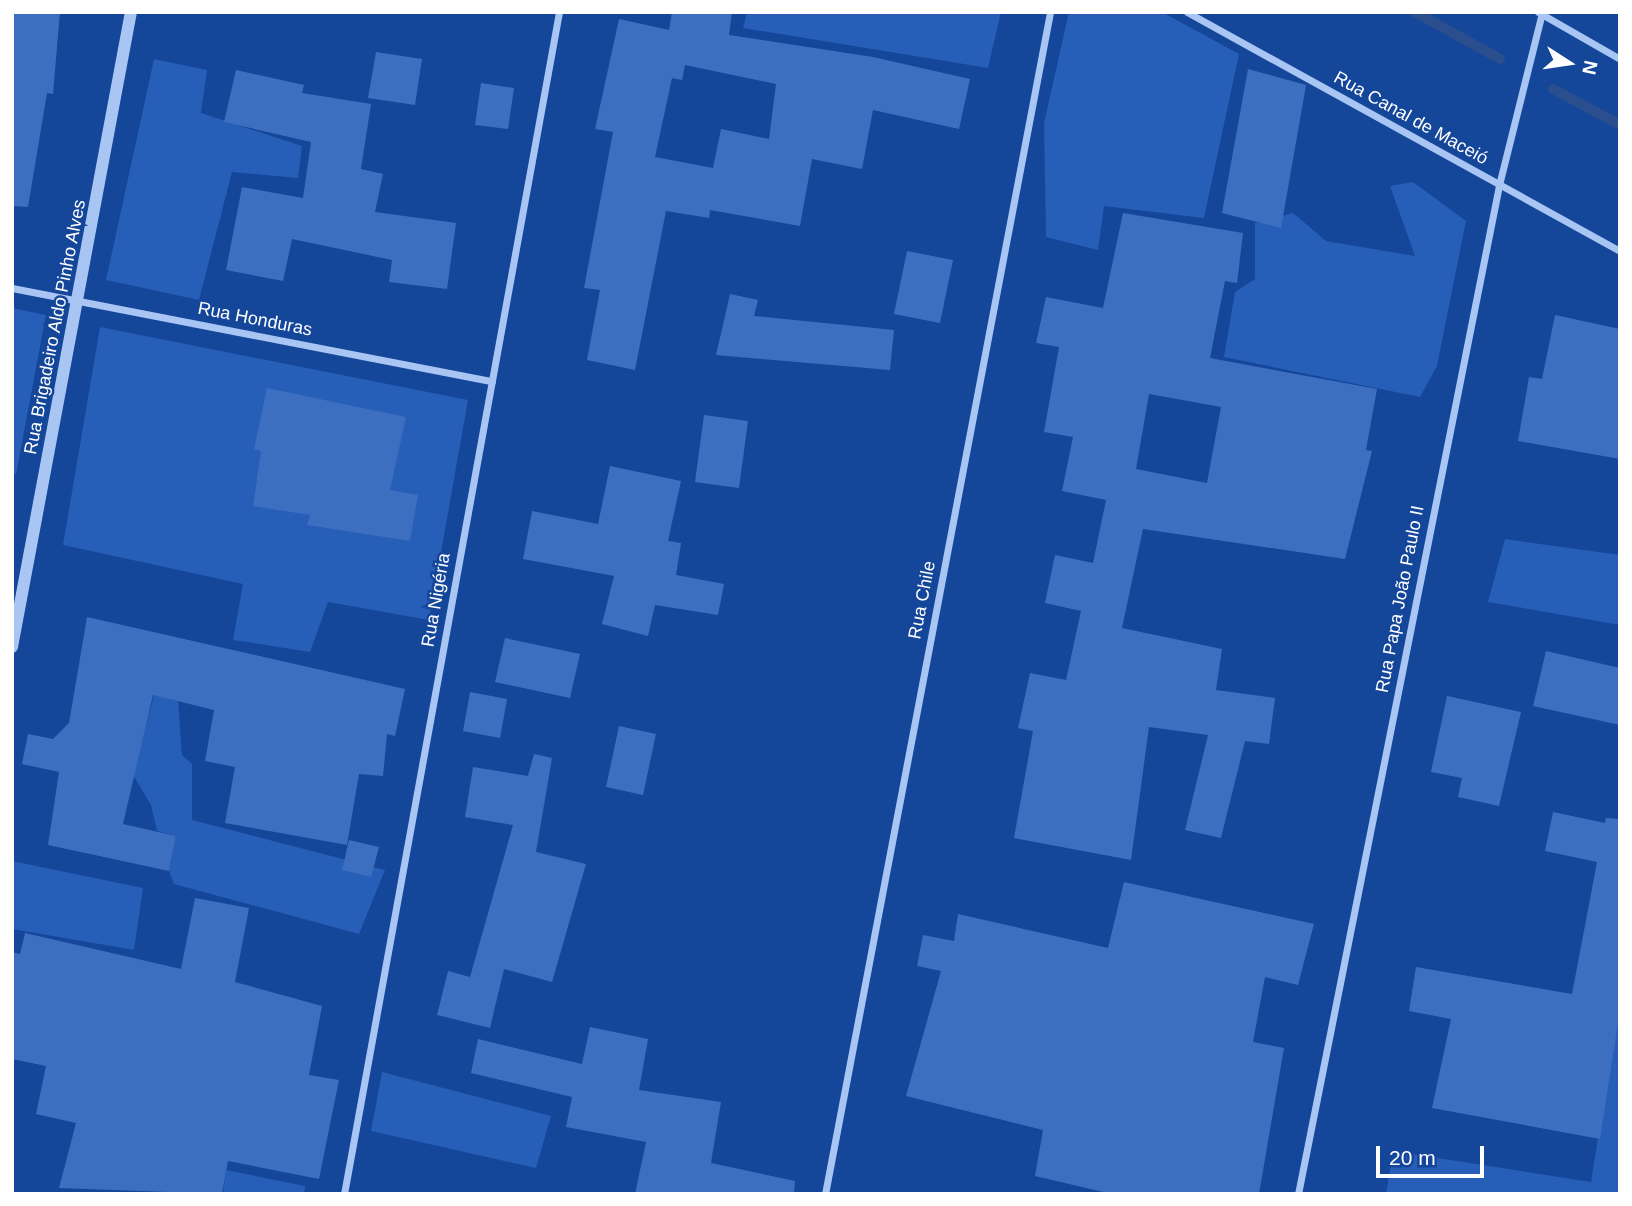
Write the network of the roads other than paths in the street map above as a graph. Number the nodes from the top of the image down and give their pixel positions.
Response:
1 (131, 12) edge
2 (559, 12) edge
3 (1050, 12) edge
4 (1187, 12) edge
5 (1541, 13) edge
6 (1620, 59) edge
7 (1499, 185) junction
8 (1620, 251) edge
9 (12, 288) edge
10 (78, 300) junction
11 (492, 381) junction
12 (12, 647) edge
13 (344, 1194) edge
14 (825, 1194) edge
15 (1298, 1194) edge

1 - 10 street, Rua Brigadeiro Aldo Pinho Alves
2 - 11 street, Rua Nigéria
3 - 14 street, Rua Chile
4 - 7 street, Rua Canal de Maceió
5 - 6 street
5 - 7 street, Rua Papa João Paulo II
7 - 8 street, Rua Canal de Maceió
7 - 15 street, Rua Papa João Paulo II
9 - 10 street, Rua Honduras
10 - 11 street, Rua Honduras
10 - 12 street, Rua Brigadeiro Aldo Pinho Alves
11 - 13 street, Rua Nigéria

